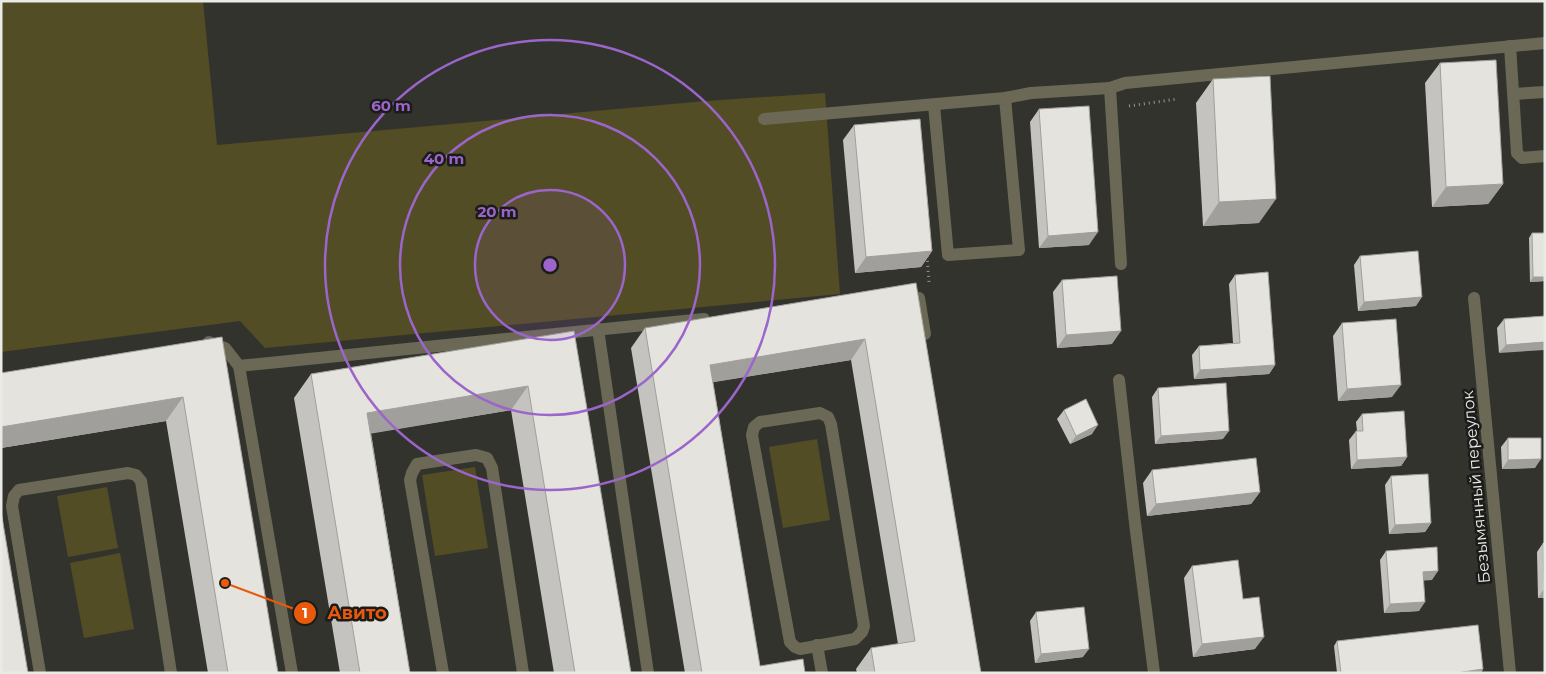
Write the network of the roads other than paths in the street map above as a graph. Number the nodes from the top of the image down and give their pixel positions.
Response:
1 (1545, 43) edge
2 (1510, 46) junction
3 (1110, 88) junction
4 (1545, 92) edge
5 (1514, 94) junction
6 (1005, 98) junction
7 (934, 105) junction
8 (764, 119) dead end
9 (1545, 156) edge
10 (1121, 264) dead end
11 (1474, 298) dead end
12 (890, 300) edge
13 (714, 318) edge
14 (598, 329) junction
15 (197, 343) edge
16 (926, 346) edge
17 (239, 366) junction
18 (1119, 380) dead end
19 (817, 645) junction
20 (40, 673) edge
21 (171, 673) edge
22 (292, 673) edge
23 (443, 673) edge
24 (523, 673) edge
25 (648, 673) edge
26 (822, 673) edge
27 (1154, 673) edge
28 (1510, 673) edge

1 - 2 street
2 - 3 street
2 - 5 street
3 - 6 street
3 - 10 street
4 - 5 street
5 - 9 street
6 - 7 street
6 - 7 street
7 - 8 street
11 - 28 street, Безымянный переулок
12 - 16 street
13 - 14 street
14 - 17 street
14 - 25 street
15 - 17 street
17 - 22 street
18 - 27 street
19 - 19 street
19 - 26 street
20 - 21 street
23 - 24 street

